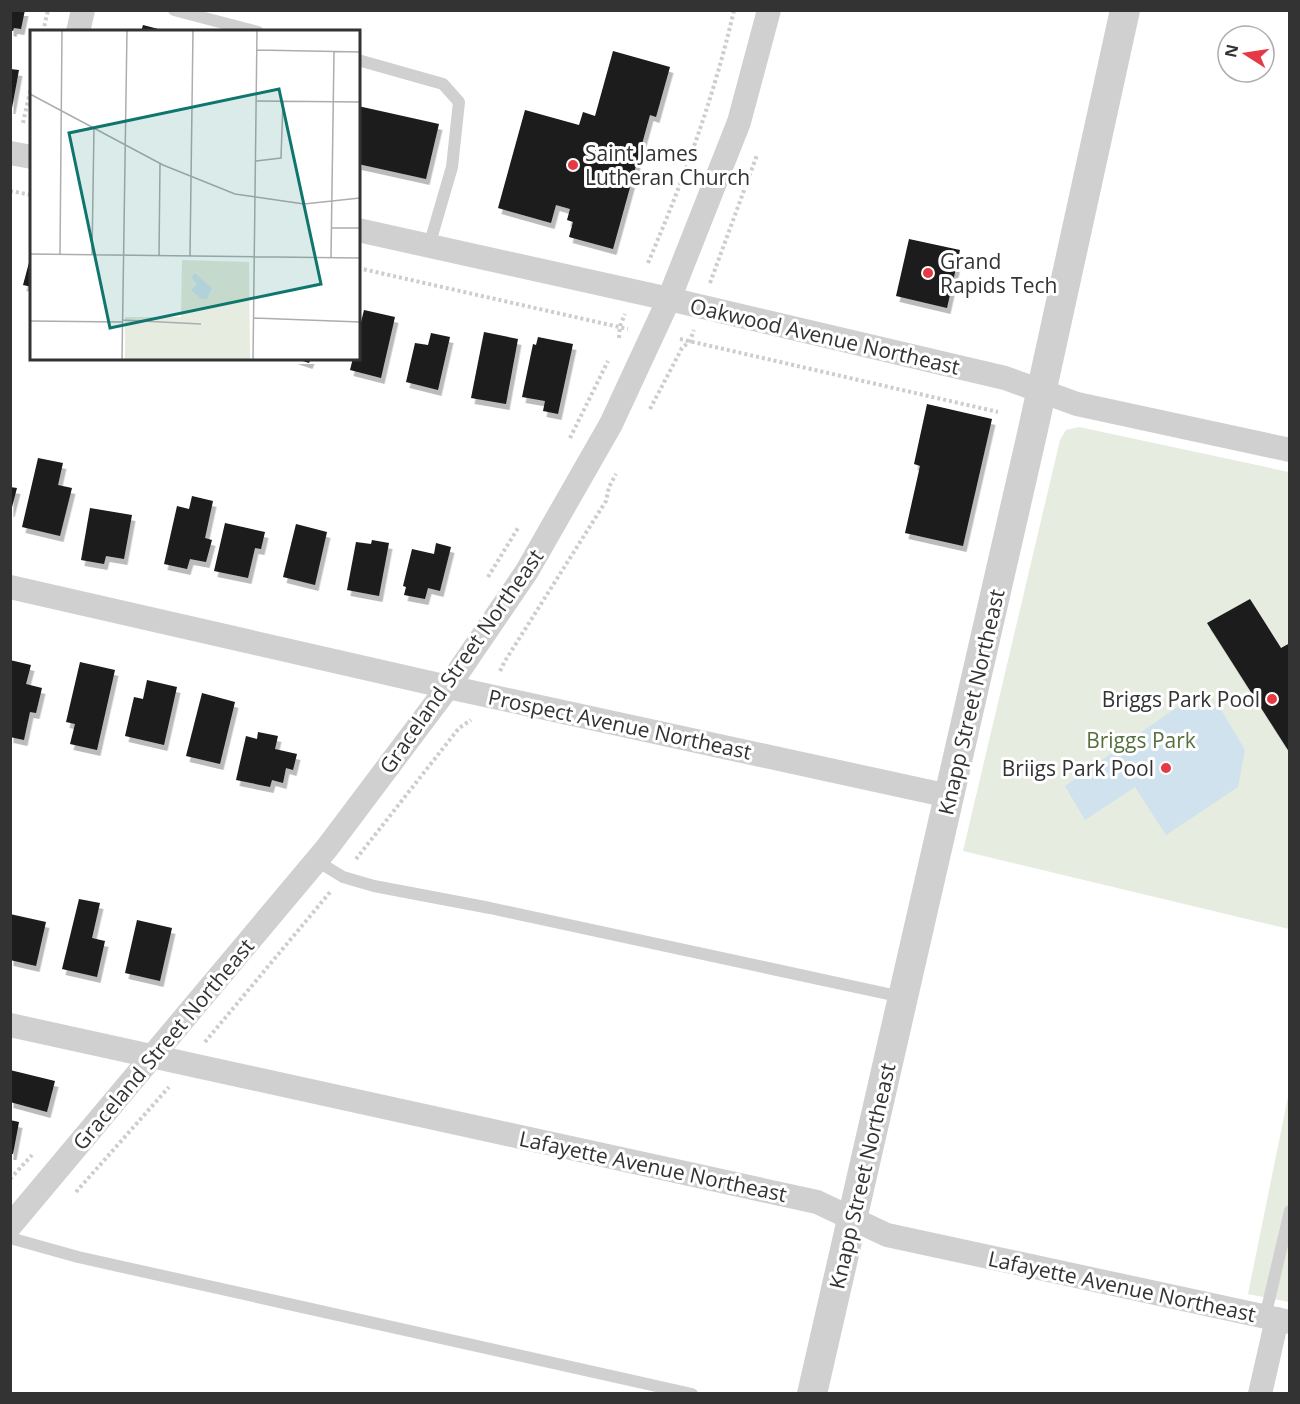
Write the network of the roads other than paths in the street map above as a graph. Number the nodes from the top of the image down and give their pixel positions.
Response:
1 (83, 10) edge
2 (174, 10) edge
3 (769, 10) edge
4 (1125, 10) edge
5 (78, 30) edge
6 (250, 30) edge
7 (360, 61) edge
8 (10, 153) edge
9 (30, 157) edge
10 (360, 230) edge
11 (429, 246) junction
12 (669, 299) junction
13 (1041, 391) junction
14 (1290, 450) edge
15 (10, 587) edge
16 (448, 687) junction
17 (949, 796) junction
18 (317, 861) junction
19 (903, 998) junction
20 (10, 1025) edge
21 (151, 1057) junction
22 (1290, 1211) edge
23 (853, 1219) junction
24 (10, 1226) edge
25 (10, 1238) edge
26 (1277, 1319) edge
27 (692, 1394) edge
28 (812, 1394) edge
29 (1260, 1394) edge

1 - 5 street
2 - 6 lane
3 - 12 street, Graceland Street Northeast
4 - 13 street, Knapp Street Northeast
7 - 11 lane
8 - 9 street
10 - 11 street, Oakwood Avenue Northeast
11 - 12 street, Oakwood Avenue Northeast
12 - 13 street, Oakwood Avenue Northeast
12 - 16 street, Graceland Street Northeast
13 - 14 street, Oakwood Avenue Northeast
13 - 17 street, Knapp Street Northeast
15 - 16 street, Prospect Avenue Northeast
16 - 17 street, Prospect Avenue Northeast
16 - 18 street, Graceland Street Northeast
17 - 19 street, Knapp Street Northeast
18 - 19 lane
18 - 21 street, Graceland Street Northeast
19 - 23 street, Knapp Street Northeast
20 - 21 street, Lafayette Avenue Northeast
21 - 23 street, Lafayette Avenue Northeast
21 - 24 street, Graceland Street Northeast
22 - 26 lane
23 - 26 street, Lafayette Avenue Northeast
23 - 28 street, Knapp Street Northeast
25 - 27 lane
26 - 29 street

